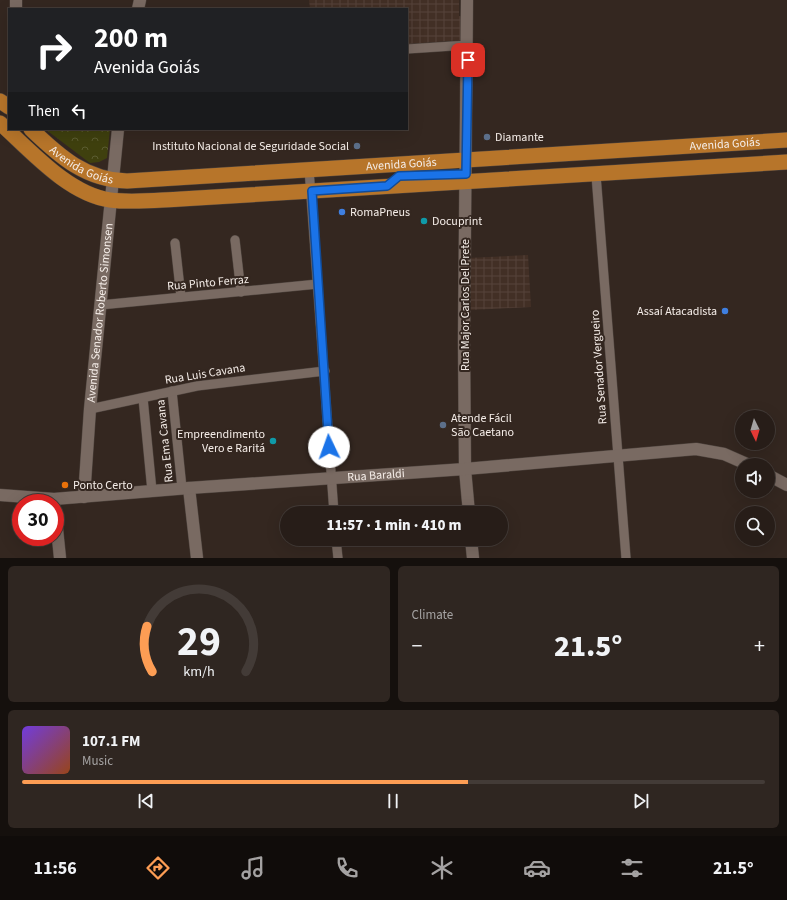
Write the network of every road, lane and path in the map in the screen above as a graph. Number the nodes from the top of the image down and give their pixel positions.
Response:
1 (467, 0) edge
2 (468, 45) junction
3 (408, 49) edge
4 (10, 130) edge
5 (32, 130) edge
6 (118, 130) edge
7 (787, 140) edge
8 (466, 159) junction
9 (787, 162) edge
10 (309, 169) junction
11 (596, 175) junction
12 (466, 178) junction
13 (112, 180) junction
14 (312, 191) junction
15 (110, 200) junction
16 (235, 240) dead end
17 (175, 243) dead end
18 (318, 284) junction
19 (241, 292) junction
20 (181, 297) junction
21 (100, 305) junction
22 (324, 372) junction
23 (172, 391) junction
24 (143, 398) junction
25 (90, 410) junction
26 (618, 456) junction
27 (735, 459) edge
28 (465, 469) junction
29 (330, 478) junction
30 (775, 479) edge
31 (787, 485) edge
32 (186, 488) junction
33 (152, 491) junction
34 (0, 495) edge
35 (12, 497) edge
36 (84, 497) junction
37 (64, 502) edge
38 (333, 506) edge
39 (468, 506) edge
40 (59, 546) edge
41 (337, 546) edge
42 (472, 546) edge
43 (60, 558) edge
44 (197, 558) edge
45 (338, 558) edge
46 (473, 558) edge
47 (626, 558) edge

1 - 2 street, Rua Major Carlos Del Prete
2 - 3 street
2 - 8 street, Rua Major Carlos Del Prete
4 - 15 main road, Avenida Goiás
5 - 13 main road, Avenida Goiás
6 - 13 street, Avenida Senador Roberto Simonsen
7 - 8 main road, Avenida Goiás
8 - 10 main road, Avenida Goiás
8 - 12 street, Rua Major Carlos Del Prete
9 - 11 main road, Avenida Goiás
10 - 13 main road, Avenida Goiás
10 - 14 street
11 - 12 main road, Avenida Goiás
11 - 26 street, Rua Senador Vergueiro
12 - 14 main road, Avenida Goiás
12 - 28 street, Rua Major Carlos Del Prete
13 - 15 street, Avenida Senador Roberto Simonsen
14 - 15 main road, Avenida Goiás
14 - 18 street
15 - 21 street, Avenida Senador Roberto Simonsen
16 - 19 street
17 - 20 street
18 - 19 street, Rua Pinto Ferraz
18 - 22 street
19 - 20 street, Rua Pinto Ferraz
20 - 21 street, Rua Pinto Ferraz
21 - 25 street, Avenida Senador Roberto Simonsen
22 - 23 street, Rua Luis Cavana
22 - 29 street
23 - 24 street, Rua Luis Cavana
23 - 32 street, Rua Ema Cavana
24 - 25 street, Rua Luis Cavana
24 - 33 street
25 - 36 street, Avenida Senador Roberto Simonsen
26 - 27 street, Rua Baraldi
26 - 28 street, Rua Baraldi
26 - 47 street, Rua Senador Vergueiro
28 - 29 street, Rua Baraldi
28 - 39 street, Rua Major Carlos Del Prete
29 - 32 street, Rua Baraldi
29 - 38 street
30 - 31 street
32 - 33 street, Rua Baraldi
32 - 44 street
33 - 36 street, Rua Baraldi
34 - 35 street, Rua Baraldi
36 - 37 street, Rua Baraldi
40 - 43 street
41 - 45 street
42 - 46 street

